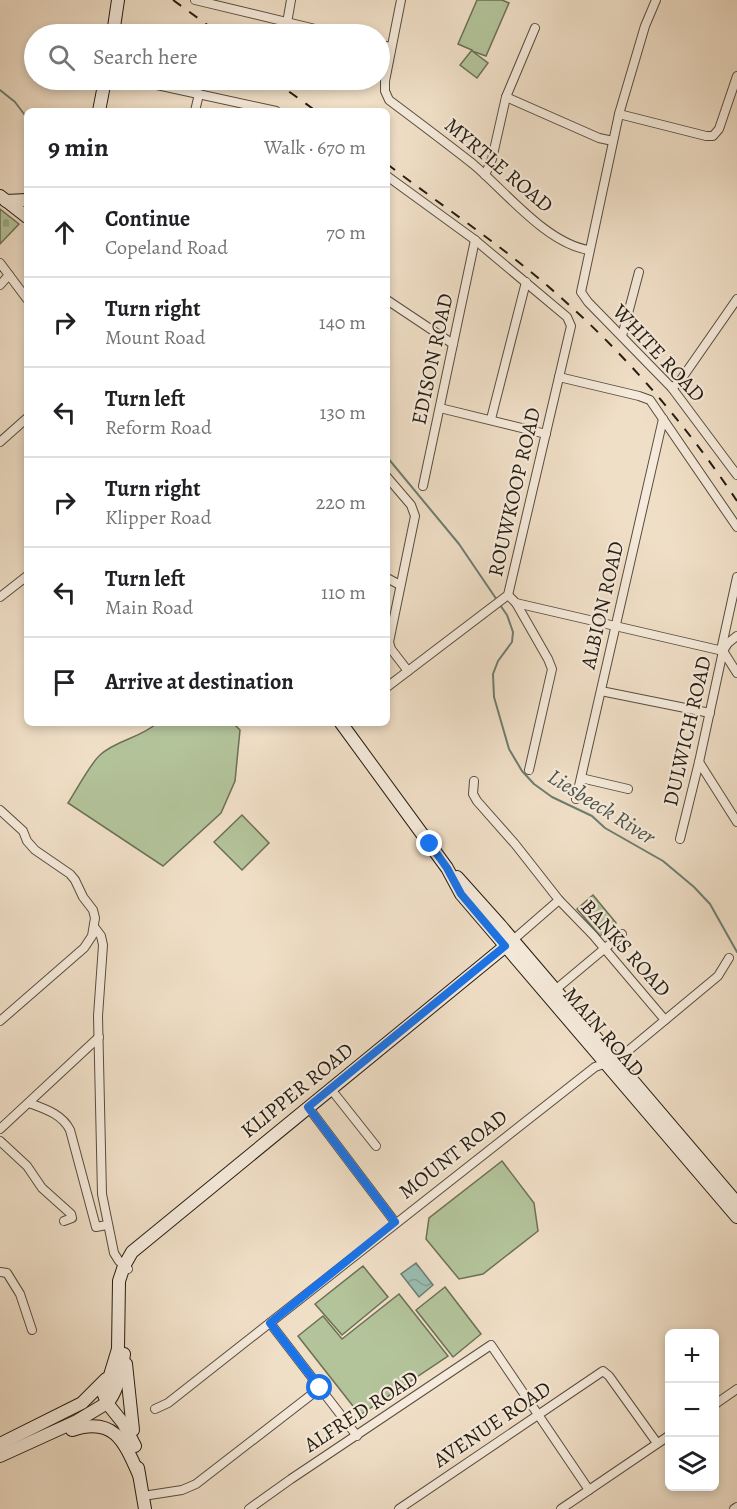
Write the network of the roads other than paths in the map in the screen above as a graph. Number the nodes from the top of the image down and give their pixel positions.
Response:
1 (118, 0) edge
2 (195, 0) edge
3 (291, 0) edge
4 (401, 0) edge
5 (656, 0) edge
6 (287, 23) junction
7 (114, 24) edge
8 (291, 24) edge
9 (535, 28) dead end
10 (391, 47) joint
11 (390, 52) edge
12 (737, 76) edge
13 (103, 90) edge
14 (180, 90) edge
15 (386, 90) edge
16 (199, 94) junction
17 (506, 97) junction
18 (241, 107) edge
19 (100, 108) edge
20 (196, 108) edge
21 (619, 114) junction
22 (613, 141) junction
23 (484, 175) junction
24 (390, 178) edge
25 (3, 199) edge
26 (24, 200) edge
27 (24, 215) edge
28 (475, 240) junction
29 (589, 250) junction
30 (0, 263) edge
31 (639, 272) dead end
32 (9, 275) junction
33 (526, 282) junction
34 (0, 285) edge
35 (24, 295) edge
36 (737, 299) edge
37 (390, 302) edge
38 (622, 336) junction
39 (453, 344) junction
40 (560, 378) junction
41 (672, 388) junction
42 (440, 408) junction
43 (491, 419) junction
44 (663, 419) junction
45 (24, 421) edge
46 (546, 434) junction
47 (0, 442) edge
48 (737, 475) edge
49 (390, 480) edge
50 (423, 486) dead end
51 (737, 527) edge
52 (737, 577) edge
53 (24, 578) edge
54 (390, 580) edge
55 (400, 585) junction
56 (0, 597) edge
57 (506, 597) junction
58 (516, 603) junction
59 (615, 627) junction
60 (390, 632) edge
61 (737, 636) edge
62 (390, 647) edge
63 (722, 651) junction
64 (408, 671) junction
65 (737, 673) edge
66 (390, 685) edge
67 (601, 691) junction
68 (710, 713) junction
69 (343, 726) edge
70 (699, 762) junction
71 (529, 770) dead end
72 (581, 778) junction
73 (474, 781) dead end
74 (628, 789) dead end
75 (576, 799) dead end
76 (0, 810) edge
77 (737, 822) edge
78 (680, 839) dead end
79 (559, 900) junction
80 (95, 928) junction
81 (622, 934) dead end
82 (509, 943) junction
83 (604, 949) junction
84 (729, 958) dead end
85 (555, 990) junction
86 (665, 1020) junction
87 (0, 1021) edge
88 (99, 1037) junction
89 (610, 1062) junction
90 (330, 1088) junction
91 (29, 1103) junction
92 (308, 1107) junction
93 (0, 1130) edge
94 (0, 1141) edge
95 (376, 1146) dead end
96 (737, 1203) edge
97 (737, 1217) edge
98 (64, 1221) dead end
99 (395, 1222) junction
100 (107, 1225) junction
101 (126, 1268) junction
102 (0, 1272) edge
103 (270, 1323) junction
104 (32, 1330) dead end
105 (124, 1351) junction
106 (109, 1376) junction
107 (320, 1388) junction
108 (734, 1391) edge
109 (107, 1400) junction
110 (719, 1402) edge
111 (737, 1402) edge
112 (155, 1409) dead end
113 (539, 1414) junction
114 (133, 1430) junction
115 (22, 1433) junction
116 (357, 1436) junction
117 (666, 1437) edge
118 (40, 1438) junction
119 (657, 1443) junction
120 (0, 1444) edge
121 (135, 1446) junction
122 (0, 1456) edge
123 (139, 1475) junction
124 (589, 1490) junction
125 (143, 1496) junction
126 (145, 1509) edge
127 (249, 1509) edge
128 (399, 1509) edge
129 (561, 1509) edge

1 - 7 main road
2 - 6 street
3 - 6 street
4 - 10 street
5 - 21 street
6 - 8 street
9 - 17 street
10 - 11 street, MYRTLE ROAD
12 - 21 street
13 - 19 main road
14 - 16 street
15 - 23 street, MYRTLE ROAD
16 - 18 street
16 - 20 street
17 - 22 street
17 - 23 street
21 - 22 street
22 - 29 street
23 - 29 street, MYRTLE ROAD
24 - 28 street
25 - 26 main road
25 - 27 main road
28 - 33 street
28 - 39 street, EDISON ROAD
29 - 38 street, WHITE ROAD
30 - 32 street
31 - 38 street
32 - 34 street
32 - 35 street
33 - 40 street, ROUWKOOP ROAD
33 - 43 street
36 - 41 street
37 - 39 street
38 - 41 street, WHITE ROAD
39 - 42 street, EDISON ROAD
40 - 44 street
40 - 46 street, ROUWKOOP ROAD
41 - 48 street, WHITE ROAD
42 - 43 street
42 - 50 street, EDISON ROAD
43 - 46 street
44 - 51 street
44 - 59 street, ALBION ROAD
45 - 47 street
46 - 57 street, ROUWKOOP ROAD
49 - 55 street
52 - 63 street
53 - 56 street
54 - 55 street
55 - 60 street
57 - 58 street
57 - 64 street, ROUWKOOP ROAD
58 - 59 street
58 - 71 street
59 - 63 street
59 - 67 street, ALBION ROAD
61 - 63 street, DULWICH ROAD
62 - 64 street
63 - 65 street
63 - 68 street, DULWICH ROAD
64 - 66 street, ROUWKOOP ROAD
67 - 68 street
67 - 72 street, ALBION ROAD
68 - 70 street, DULWICH ROAD
69 - 82 main road, MAIN ROAD
70 - 77 street
70 - 78 street, DULWICH ROAD
72 - 74 street
72 - 75 street, ALBION ROAD
73 - 79 street, BANKS ROAD
76 - 80 street
79 - 82 street
79 - 83 street, BANKS ROAD
80 - 87 street
80 - 88 street
81 - 83 street
82 - 85 main road, MAIN ROAD
82 - 89 main road, MAIN ROAD
82 - 90 main road, KLIPPER ROAD
83 - 85 street
83 - 86 street, BANKS ROAD
84 - 86 street, MOUNT ROAD
85 - 89 main road, MAIN ROAD
86 - 89 street, MOUNT ROAD
88 - 91 street
88 - 100 street
89 - 96 main road, MAIN ROAD
89 - 97 main road, MAIN ROAD
89 - 99 street, MOUNT ROAD
90 - 92 main road, KLIPPER ROAD
90 - 95 street
91 - 93 street
91 - 100 street
92 - 99 street
92 - 101 main road, KLIPPER ROAD
94 - 98 street
99 - 103 street, MOUNT ROAD
100 - 101 street
101 - 105 main road, KLIPPER ROAD
101 - 106 main road, KLIPPER ROAD
102 - 104 street
103 - 107 street
103 - 112 street, MOUNT ROAD
105 - 109 main road, KLIPPER ROAD
105 - 114 main road
106 - 109 main road, KLIPPER ROAD
106 - 115 main road
107 - 116 street
107 - 125 street
108 - 110 street
108 - 111 street
109 - 114 main road
109 - 115 main road
109 - 118 main road
109 - 121 main road
113 - 116 street, ALFRED ROAD
113 - 119 street, AVENUE ROAD
113 - 124 street
113 - 128 street, AVENUE ROAD
114 - 121 main road
115 - 120 main road
116 - 127 street, ALFRED ROAD
117 - 119 street
118 - 122 main road
118 - 123 main road
119 - 124 street
121 - 123 main road
123 - 125 main road
124 - 129 street
125 - 126 main road

